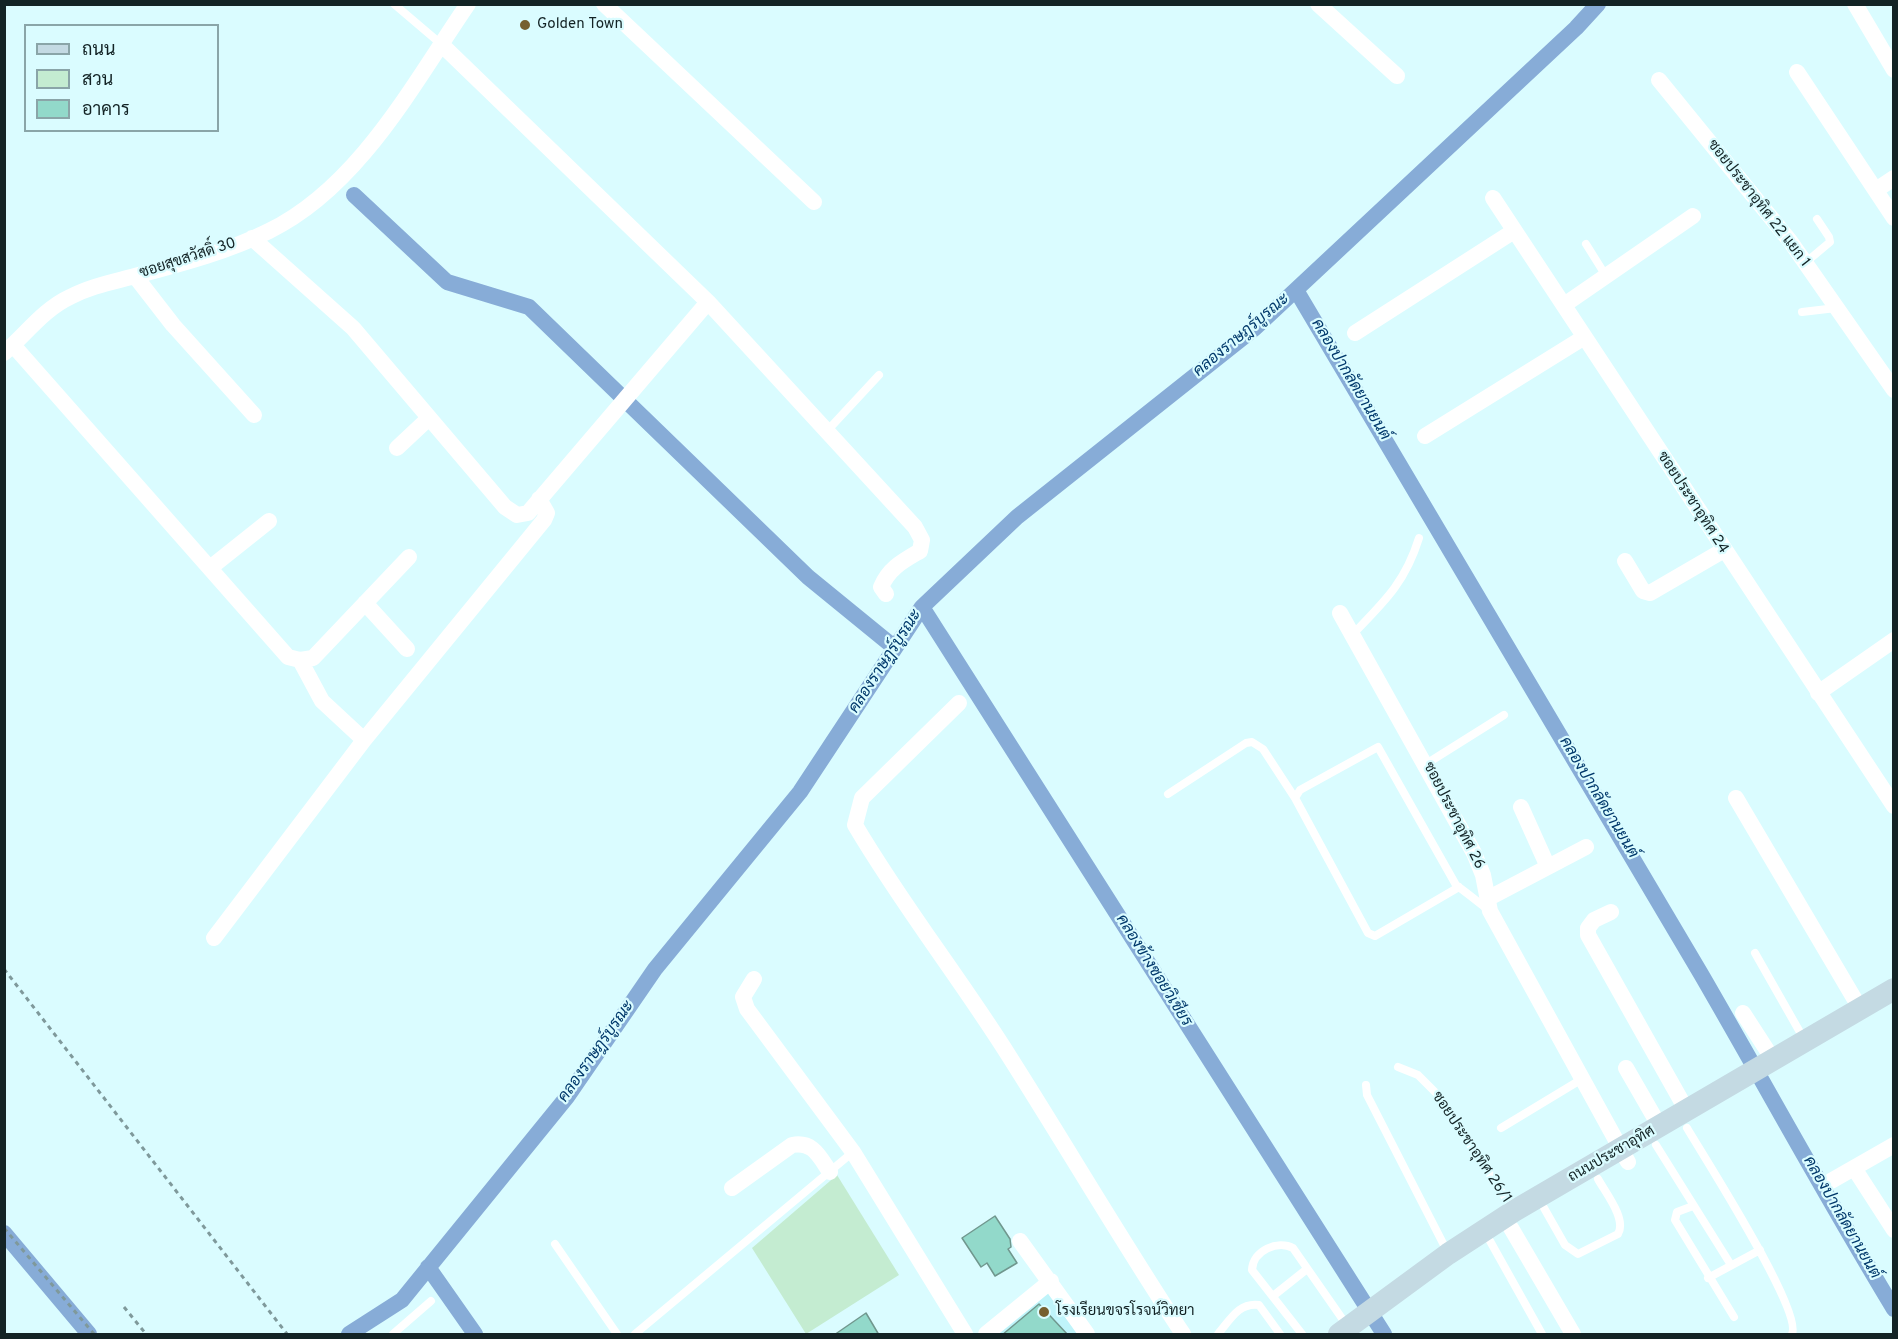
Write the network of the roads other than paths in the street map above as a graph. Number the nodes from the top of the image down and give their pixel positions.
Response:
1 (394, 4) edge
2 (468, 4) edge
3 (604, 4) edge
4 (1318, 4) edge
5 (1855, 4) edge
6 (441, 44) junction
7 (1893, 70) edge
8 (1797, 72) dead end
9 (1397, 76) dead end
10 (1659, 81) dead end
11 (1893, 178) edge
12 (1876, 190) junction
13 (1493, 198) dead end
14 (814, 201) dead end
15 (1694, 216) dead end
16 (1893, 218) edge
17 (1817, 219) dead end
18 (1514, 231) junction
19 (252, 238) junction
20 (1586, 244) dead end
21 (1805, 263) junction
22 (135, 276) junction
23 (1606, 276) junction
24 (708, 302) junction
25 (1564, 305) junction
26 (1836, 308) junction
27 (1802, 312) dead end
28 (1355, 333) dead end
29 (1583, 338) junction
30 (9, 349) edge
31 (879, 375) dead end
32 (1893, 390) edge
33 (254, 415) dead end
34 (429, 417) junction
35 (827, 431) junction
36 (1425, 436) dead end
37 (397, 448) dead end
38 (539, 499) junction
39 (269, 521) dead end
40 (1419, 538) dead end
41 (1724, 550) junction
42 (408, 557) dead end
43 (1625, 561) dead end
44 (210, 568) junction
45 (886, 594) dead end
46 (365, 603) junction
47 (1340, 613) dead end
48 (1352, 634) junction
49 (1893, 640) edge
50 (407, 649) dead end
51 (300, 660) junction
52 (1818, 693) junction
53 (959, 703) dead end
54 (1504, 715) dead end
55 (364, 740) junction
56 (1426, 764) junction
57 (1168, 794) dead end
58 (1295, 798) junction
59 (1736, 798) dead end
60 (1893, 806) edge
61 (1521, 807) dead end
62 (1586, 847) dead end
63 (1548, 867) junction
64 (1460, 887) junction
65 (1489, 905) junction
66 (1611, 912) dead end
67 (214, 939) dead end
68 (1755, 953) dead end
69 (754, 979) dead end
70 (1893, 989) edge
71 (1893, 1008) edge
72 (1861, 1010) junction
73 (1743, 1013) dead end
74 (1805, 1042) junction
75 (1398, 1067) dead end
76 (1626, 1068) dead end
77 (1760, 1076) junction
78 (1582, 1079) junction
79 (1366, 1085) dead end
80 (1687, 1120) junction
81 (1502, 1128) dead end
82 (1658, 1136) junction
83 (1892, 1149) edge
84 (853, 1152) junction
85 (1625, 1155) junction
86 (1854, 1168) junction
87 (830, 1172) junction
88 (1598, 1179) junction
89 (1832, 1181) dead end
90 (732, 1188) dead end
91 (1693, 1206) junction
92 (1544, 1208) junction
93 (1513, 1220) junction
94 (1893, 1230) edge
95 (1020, 1241) dead end
96 (1490, 1241) junction
97 (555, 1244) dead end
98 (1760, 1250) junction
99 (1448, 1254) junction
100 (1731, 1265) junction
101 (1307, 1269) junction
102 (1708, 1278) junction
103 (1051, 1281) junction
104 (1273, 1296) junction
105 (431, 1300) dead end
106 (1734, 1317) dead end
107 (1364, 1323) edge
108 (393, 1335) edge
109 (617, 1335) edge
110 (635, 1335) edge
111 (965, 1335) edge
112 (986, 1335) edge
113 (1087, 1335) edge
114 (1183, 1335) edge
115 (1218, 1335) edge
116 (1280, 1335) edge
117 (1302, 1335) edge
118 (1542, 1335) edge
119 (1573, 1335) edge
120 (1792, 1335) edge

1 - 6 lane
2 - 6 street, ซอยสุขสวัสดิ์ 30
3 - 14 street
4 - 9 street
5 - 7 street
6 - 19 street, ซอยสุขสวัสดิ์ 30
6 - 24 street
8 - 12 street
10 - 21 street, ซอยประชาอุทิศ 22 แยก 1
11 - 12 street
12 - 16 street
13 - 18 street, ซอยประชาอุทิศ 24
15 - 23 street
17 - 21 lane
18 - 25 street, ซอยประชาอุทิศ 24
18 - 28 street
19 - 22 street, ซอยสุขสวัสดิ์ 30
19 - 34 street
20 - 23 lane
21 - 26 street, ซอยประชาอุทิศ 22 แยก 1
22 - 30 street, ซอยสุขสวัสดิ์ 30
22 - 33 street
23 - 25 street
24 - 35 street
24 - 38 street
25 - 29 street, ซอยประชาอุทิศ 24
26 - 27 lane
26 - 32 street, ซอยประชาอุทิศ 22 แยก 1
29 - 36 street
29 - 41 street, ซอยประชาอุทิศ 24
30 - 44 street
31 - 35 lane
34 - 37 street
34 - 38 street
35 - 45 street
38 - 55 street
39 - 44 street
40 - 48 lane
41 - 43 street
41 - 52 street, ซอยประชาอุทิศ 24
42 - 46 street
44 - 51 street
46 - 50 street
46 - 51 street
47 - 48 street, ซอยประชาอุทิศ 26
48 - 56 street, ซอยประชาอุทิศ 26
49 - 52 street
51 - 55 street
52 - 60 street, ซอยประชาอุทิศ 24
53 - 114 street
54 - 56 lane
55 - 67 street
56 - 65 street, ซอยประชาอุทิศ 26
57 - 58 lane
58 - 64 lane
58 - 64 lane
59 - 72 street
61 - 63 street
62 - 63 street
63 - 65 street
64 - 65 lane
65 - 78 street, ซอยประชาอุทิศ 26
66 - 80 street
68 - 74 lane
69 - 84 street
70 - 72 main road, ถนนประชาอุทิศ
71 - 77 main road, ถนนประชาอุทิศ
72 - 74 main road, ถนนประชาอุทิศ
73 - 77 street
74 - 77 main road, ถนนประชาอุทิศ
75 - 93 lane, ซอยประชาอุทิศ 26/1
76 - 82 street
77 - 80 main road, ถนนประชาอุทิศ
78 - 81 lane
78 - 85 street, ซอยประชาอุทิศ 26
79 - 99 lane
80 - 82 main road, ถนนประชาอุทิศ
80 - 98 lane
82 - 85 main road, ถนนประชาอุทิศ
82 - 91 lane
83 - 86 street
84 - 87 lane
84 - 111 street
85 - 88 main road, ถนนประชาอุทิศ
85 - 93 main road, ถนนประชาอุทิศ
86 - 89 street
86 - 94 street
87 - 90 street
87 - 110 lane
88 - 92 main road, ถนนประชาอุทิศ
88 - 92 lane
91 - 100 lane
91 - 102 lane
92 - 93 main road, ถนนประชาอุทิศ
93 - 96 main road, ถนนประชาอุทิศ
93 - 99 main road, ถนนประชาอุทิศ
93 - 119 street
95 - 103 street
96 - 107 main road, ถนนประชาอุทิศ
96 - 118 lane
97 - 109 lane
98 - 100 lane
98 - 120 lane
99 - 107 main road, ถนนประชาอุทิศ
100 - 102 lane
101 - 104 lane
101 - 104 lane
101 - 107 lane
102 - 106 lane
103 - 112 street
103 - 113 street
104 - 117 lane
105 - 108 lane
115 - 116 lane

